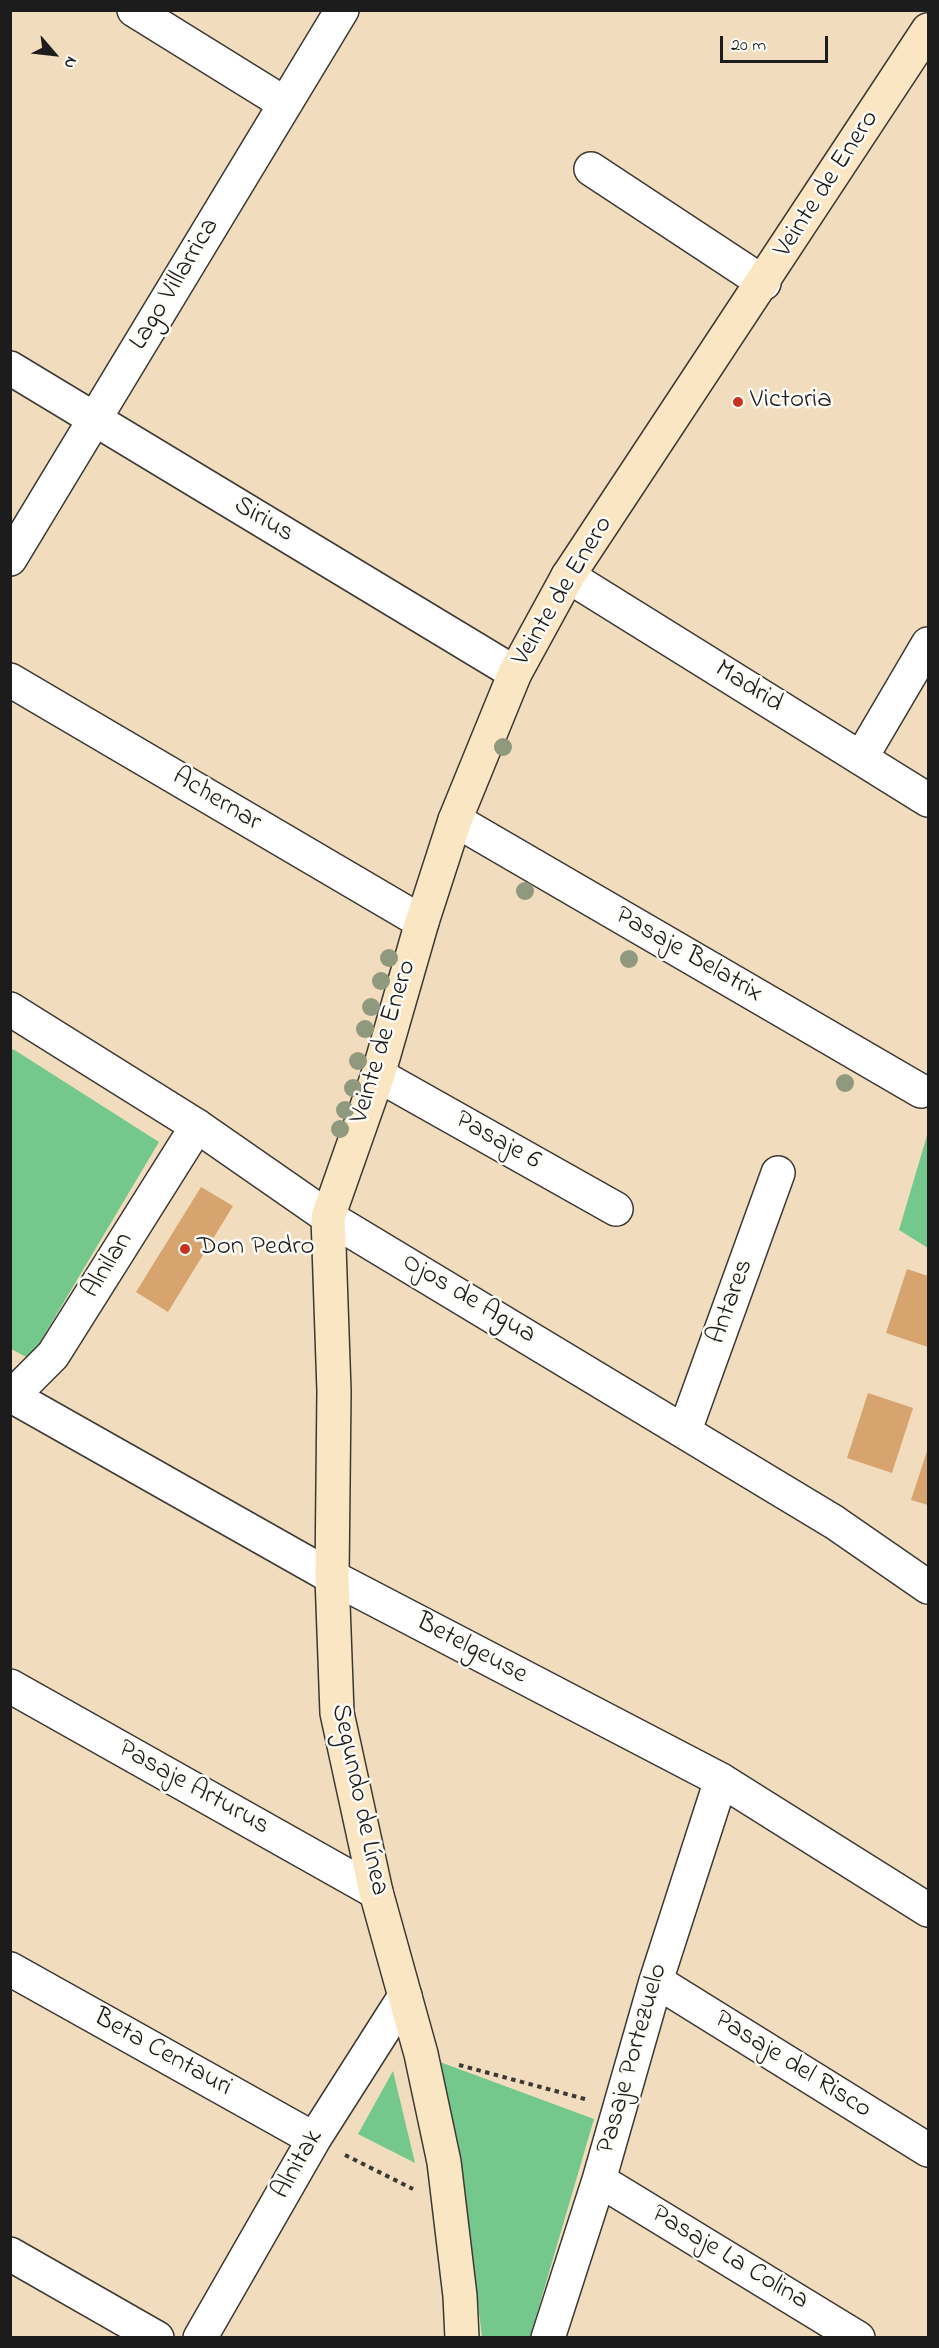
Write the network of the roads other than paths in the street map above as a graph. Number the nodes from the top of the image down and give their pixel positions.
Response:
1 (134, 10) edge
2 (342, 10) edge
3 (928, 30) edge
4 (284, 103) junction
5 (591, 169) dead end
6 (764, 283) junction
7 (10, 369) edge
8 (96, 420) junction
9 (10, 559) edge
10 (568, 576) junction
11 (928, 644) edge
12 (515, 673) junction
13 (10, 680) edge
14 (861, 758) junction
15 (928, 800) edge
16 (455, 820) junction
17 (422, 922) junction
18 (10, 1009) edge
19 (378, 1075) junction
20 (921, 1091) dead end
21 (197, 1126) junction
22 (778, 1173) dead end
23 (616, 1209) dead end
24 (328, 1217) junction
25 (11, 1397) edge
26 (685, 1430) junction
27 (332, 1577) junction
28 (928, 1587) edge
29 (10, 1686) edge
30 (721, 1780) junction
31 (376, 1892) junction
32 (928, 1910) edge
33 (10, 1969) edge
34 (656, 1981) junction
35 (405, 1996) junction
36 (314, 2139) junction
37 (928, 2150) edge
38 (599, 2180) junction
39 (10, 2254) edge
40 (157, 2337) edge
41 (200, 2337) edge
42 (462, 2337) edge
43 (548, 2337) edge
44 (858, 2337) edge

1 - 4 street
2 - 4 street, Lago Villarrica
3 - 6 main road, Veinte de Enero
4 - 8 street, Lago Villarrica
5 - 6 street
6 - 10 main road, Veinte de Enero
7 - 8 street, Sirius
8 - 9 street, Lago Villarrica
8 - 12 street, Sirius
10 - 12 main road, Veinte de Enero
10 - 14 street, Madrid
11 - 14 street
12 - 16 main road, Veinte de Enero
13 - 17 street, Achernar
14 - 15 street, Madrid
16 - 17 main road, Veinte de Enero
16 - 20 street, Pasaje Belatrix
17 - 19 main road, Veinte de Enero
18 - 21 street, Ojos de Agua
19 - 23 street, Pasaje 6
19 - 24 main road, Veinte de Enero
21 - 24 street, Ojos de Agua
21 - 25 street, Alnilan
22 - 26 street, Antares
24 - 26 street, Ojos de Agua
24 - 27 main road, Segundo de Línea
25 - 27 street, Betelgeuse
26 - 28 street, Ojos de Agua
27 - 30 street, Betelgeuse
27 - 31 main road, Segundo de Línea
29 - 31 street, Pasaje Arturus
30 - 32 street, Betelgeuse
30 - 34 street, Pasaje Portezuelo
31 - 35 main road, Segundo de Línea
33 - 36 street, Beta Centauri
34 - 37 street, Pasaje del Risco
34 - 38 street, Pasaje Portezuelo
35 - 36 street, Alnitak
35 - 42 main road, Segundo de Línea
36 - 41 street, Alnitak
38 - 43 street, Pasaje Portezuelo
38 - 44 street, Pasaje La Colina
39 - 40 street

